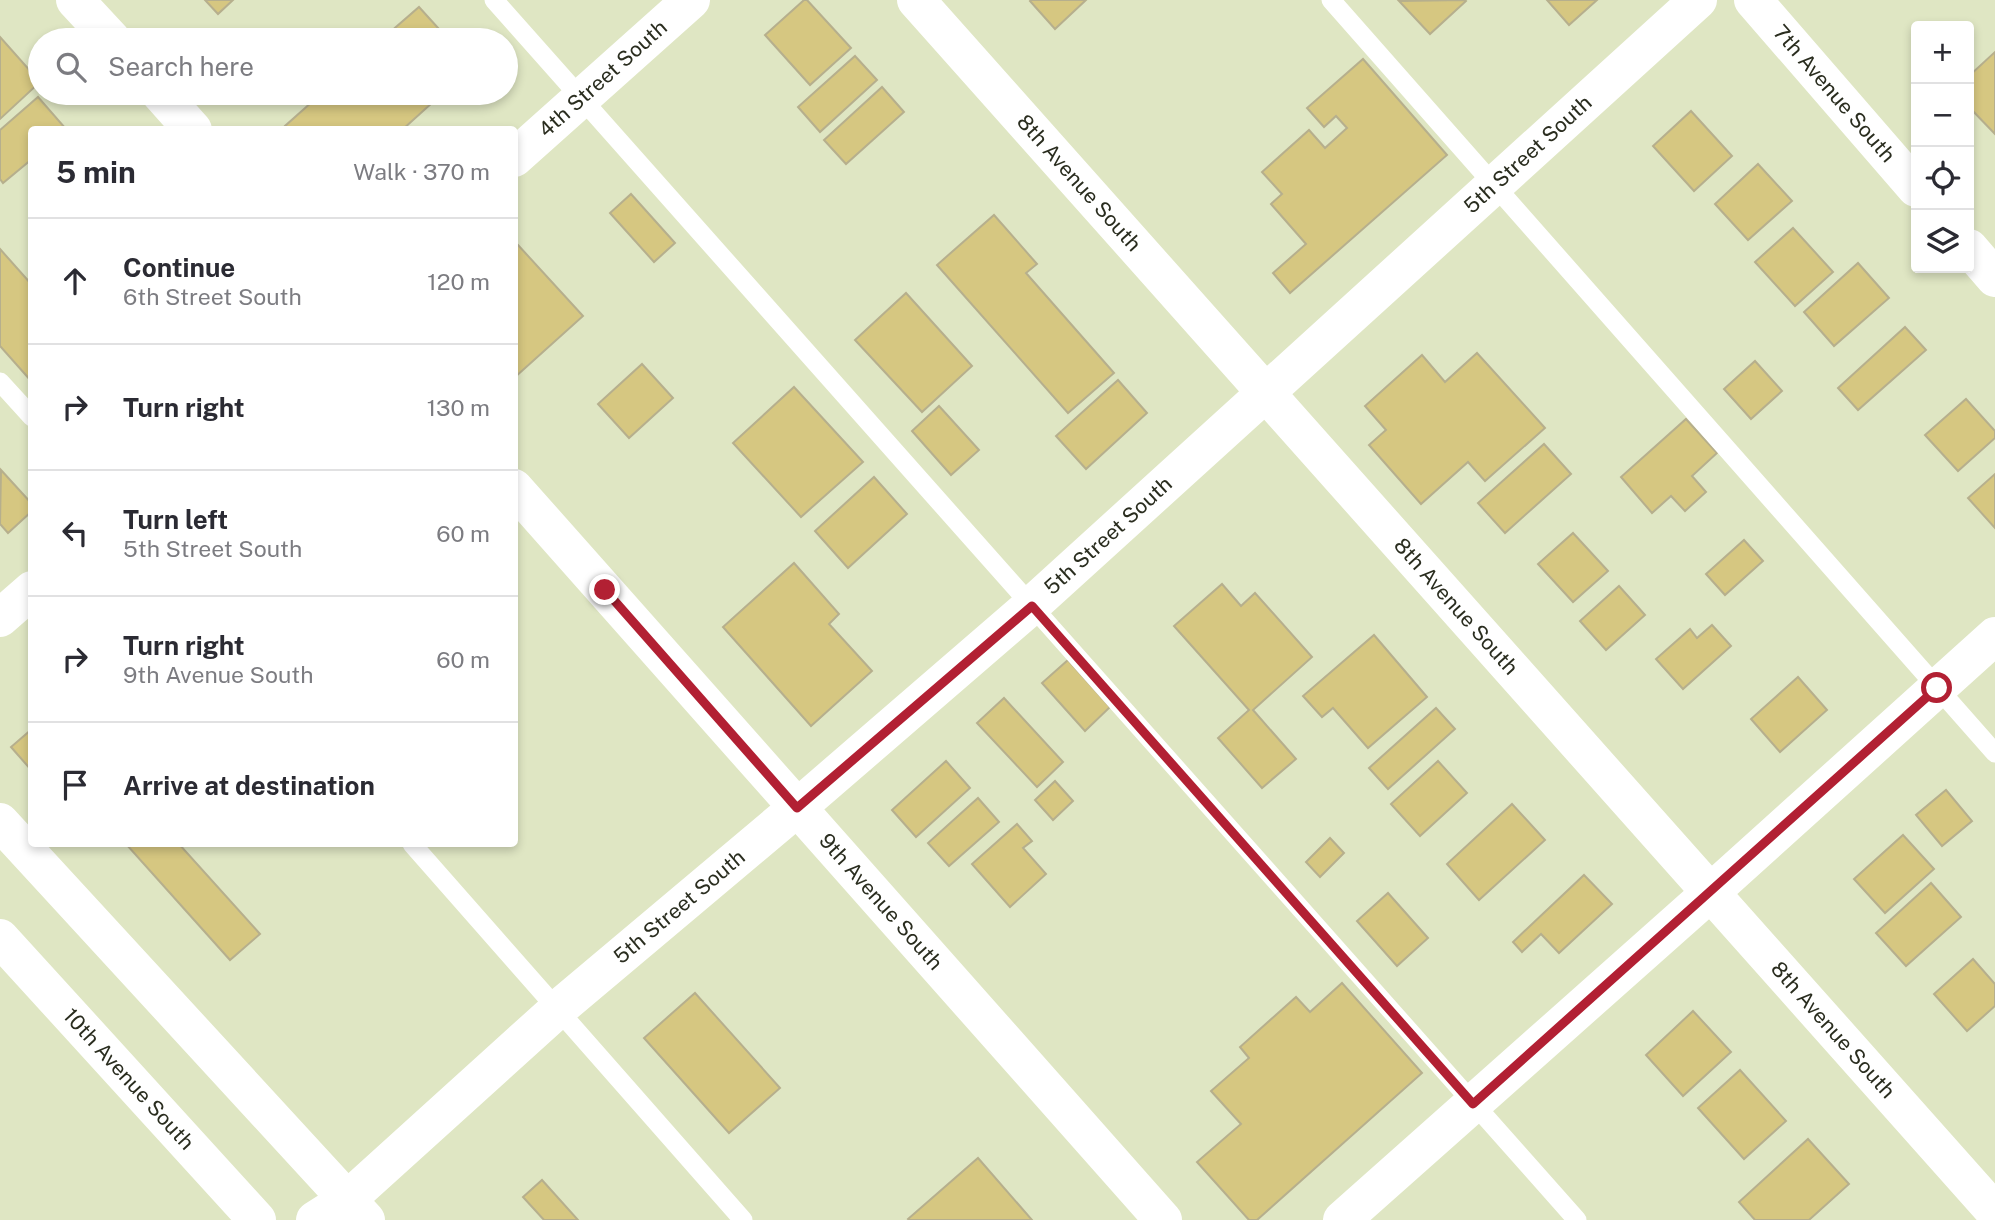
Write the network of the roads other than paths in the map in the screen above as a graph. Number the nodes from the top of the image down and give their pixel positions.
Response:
1 (75, 0) edge
2 (494, 0) edge
3 (691, 0) edge
4 (916, 0) edge
5 (1331, 0) edge
6 (1698, 0) edge
7 (1753, 0) edge
8 (101, 28) edge
9 (581, 99) junction
10 (171, 105) edge
11 (189, 126) edge
12 (518, 154) edge
13 (1911, 182) edge
14 (1495, 185) junction
15 (1974, 254) edge
16 (1995, 278) edge
17 (0, 382) edge
18 (1267, 394) junction
19 (28, 413) edge
20 (518, 493) edge
21 (28, 594) edge
22 (1032, 606) junction
23 (0, 618) edge
24 (1995, 636) edge
25 (1937, 688) junction
26 (1995, 752) edge
27 (797, 808) junction
28 (0, 822) edge
29 (415, 847) edge
30 (1710, 893) junction
31 (0, 938) edge
32 (558, 1009) junction
33 (1473, 1104) junction
34 (357, 1210) edge
35 (1995, 1212) edge
36 (257, 1220) edge
37 (315, 1220) edge
38 (743, 1220) edge
39 (1163, 1220) edge
40 (1342, 1220) edge
41 (1577, 1220) edge

1 - 8 main road
2 - 9 lane
3 - 9 main road, 4th Street South
4 - 18 main road, 8th Avenue South
5 - 14 lane
6 - 14 main road, 5th Street South
7 - 13 main road, 7th Avenue South
9 - 12 main road, 4th Street South
9 - 22 lane
10 - 11 main road
14 - 18 main road, 5th Street South
14 - 25 lane
15 - 16 main road
17 - 19 lane
18 - 22 main road, 5th Street South
18 - 30 main road, 8th Avenue South
20 - 27 main road, 9th Avenue South
21 - 23 main road
22 - 27 main road, 5th Street South
22 - 33 lane
24 - 25 main road
25 - 26 lane
25 - 30 main road
27 - 32 main road, 5th Street South
27 - 39 main road, 9th Avenue South
28 - 34 main road
29 - 32 lane
30 - 33 main road
30 - 35 main road, 8th Avenue South
31 - 36 main road, 10th Avenue South
32 - 34 main road, 5th Street South
32 - 38 lane
33 - 40 main road
33 - 41 lane
34 - 37 main road, 5th Street South

